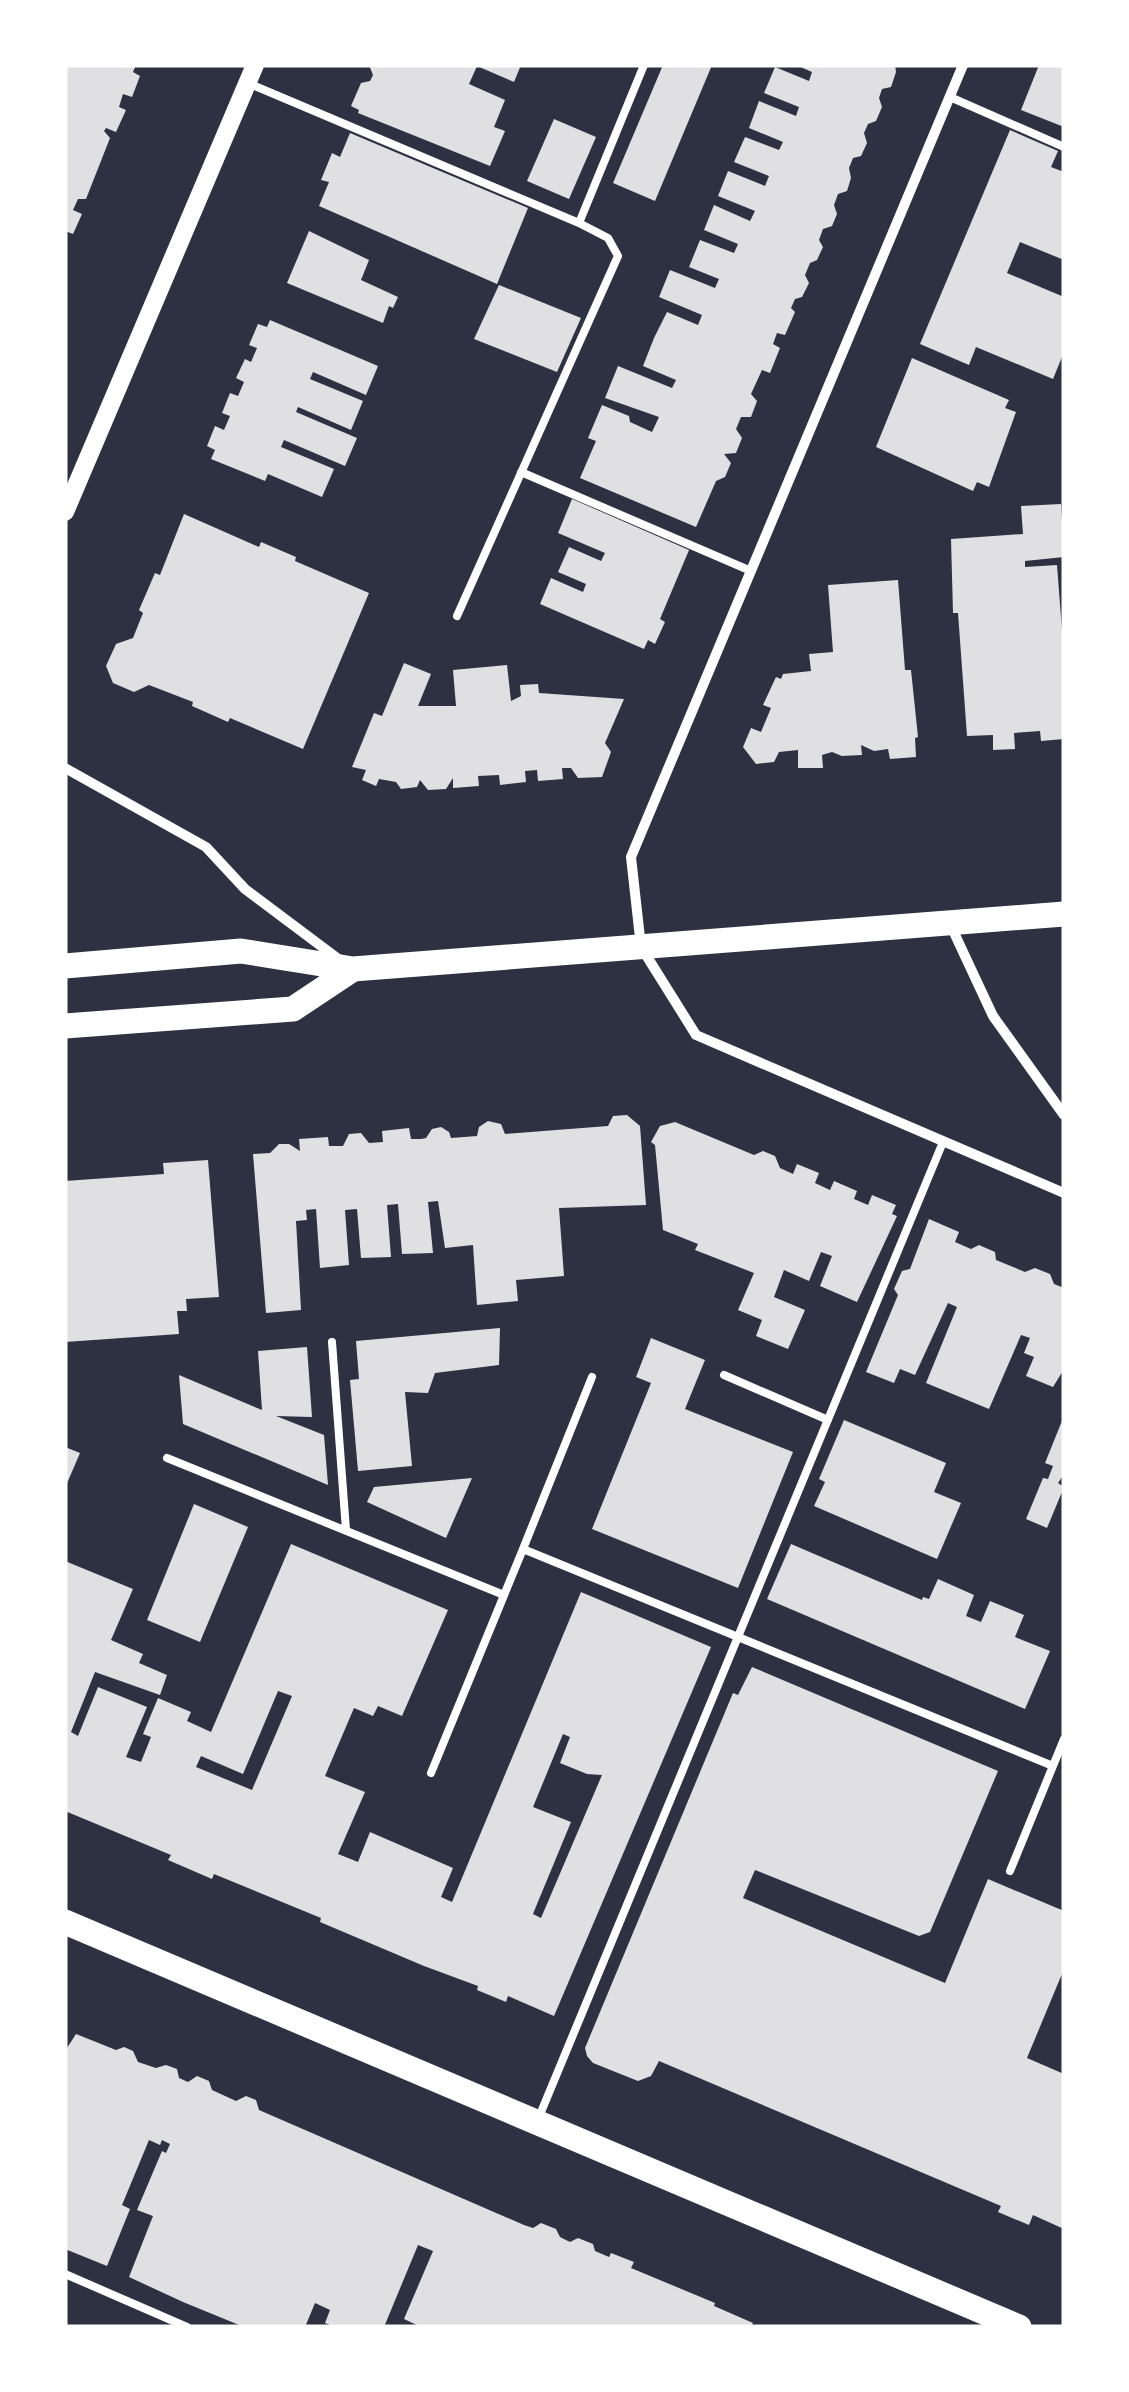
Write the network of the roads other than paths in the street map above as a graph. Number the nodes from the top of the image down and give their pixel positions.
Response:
1 (256, 65) edge
2 (644, 65) edge
3 (963, 65) edge
4 (248, 83) junction
5 (950, 98) junction
6 (1064, 147) edge
7 (579, 223) junction
8 (521, 472) junction
9 (65, 512) edge
10 (751, 571) junction
11 (456, 616) dead end
12 (65, 768) edge
13 (1064, 914) edge
14 (950, 924) junction
15 (641, 948) junction
16 (65, 966) edge
17 (353, 969) junction
18 (65, 1026) edge
19 (1064, 1115) edge
20 (944, 1142) junction
21 (1064, 1193) edge
22 (332, 1342) dead end
23 (724, 1375) dead end
24 (592, 1377) dead end
25 (828, 1420) junction
26 (167, 1458) dead end
27 (346, 1530) junction
28 (523, 1549) junction
29 (504, 1595) junction
30 (738, 1637) junction
31 (1064, 1739) edge
32 (1053, 1766) junction
33 (431, 1772) dead end
34 (1010, 1871) dead end
35 (65, 1922) edge
36 (538, 2120) junction
37 (65, 2274) edge
38 (187, 2327) edge
39 (1019, 2327) edge

1 - 4 street
2 - 7 lane
3 - 5 street
4 - 7 lane
4 - 9 street
5 - 6 lane
5 - 10 street
7 - 8 lane
8 - 10 lane
8 - 11 lane
10 - 15 street
12 - 17 street
13 - 14 main road
14 - 15 main road
14 - 19 street
15 - 17 main road
15 - 20 street
16 - 17 main road
17 - 18 main road
20 - 21 street
20 - 25 lane
22 - 27 lane
23 - 25 lane
24 - 28 lane
25 - 30 lane
26 - 27 lane
27 - 29 lane
28 - 29 lane
28 - 30 lane
29 - 33 lane
30 - 32 lane
30 - 36 lane
31 - 32 lane
32 - 34 lane
35 - 36 main road
36 - 39 main road
37 - 38 lane

